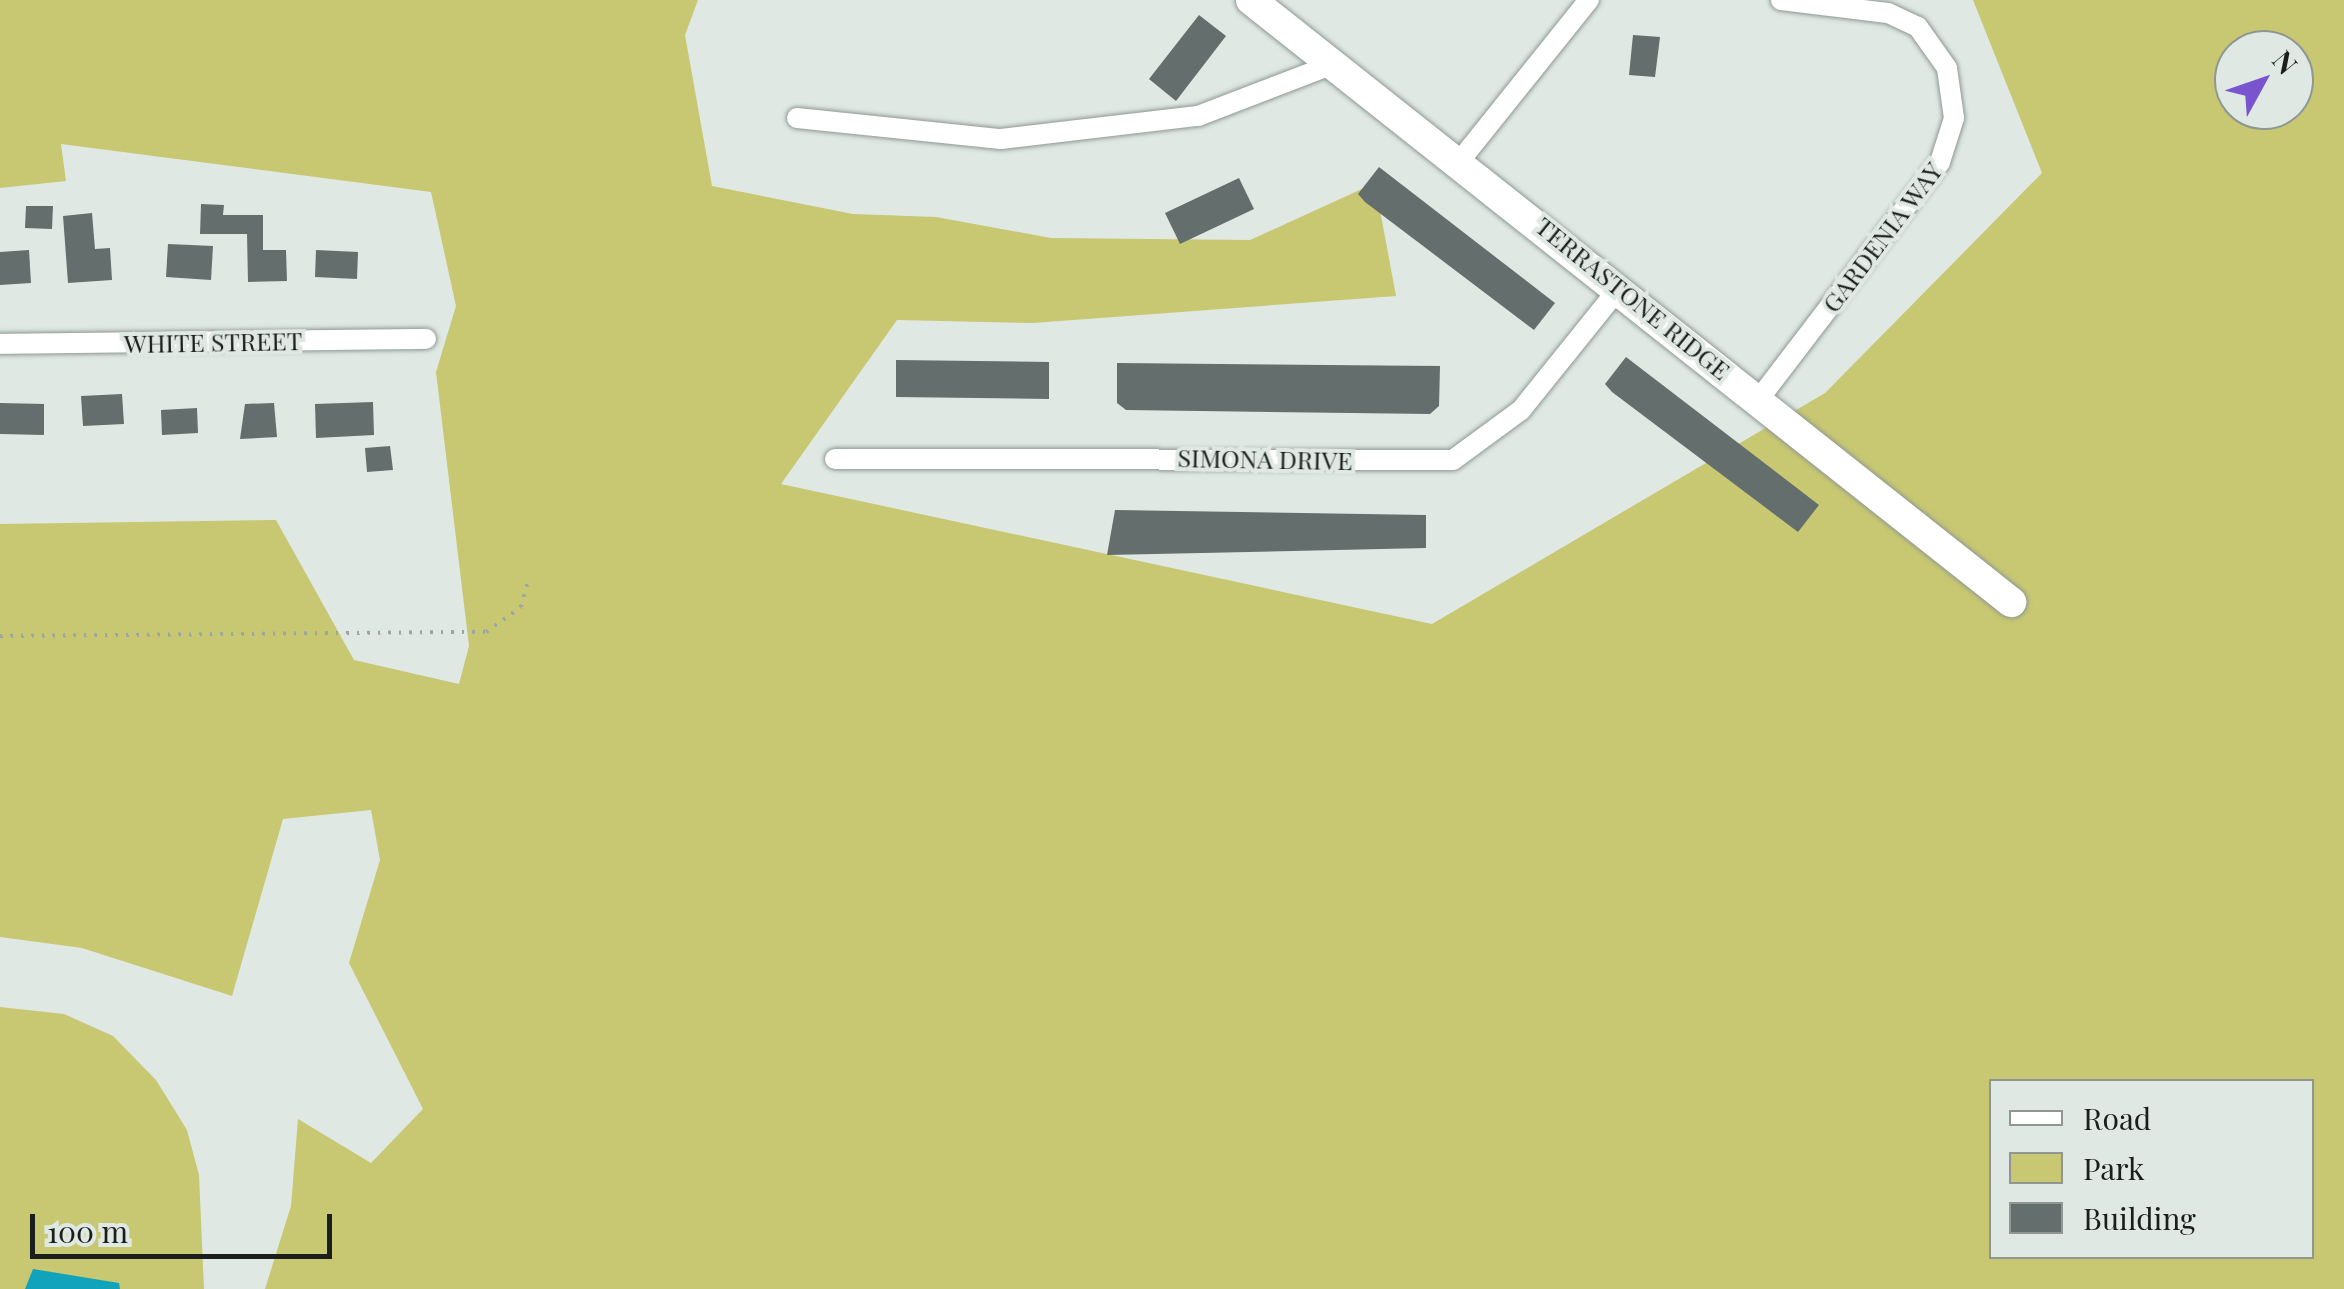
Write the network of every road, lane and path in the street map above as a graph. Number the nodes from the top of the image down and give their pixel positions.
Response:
1 (1251, 0) edge
2 (1589, 0) edge
3 (1781, 0) edge
4 (1331, 65) junction
5 (797, 118) dead end
6 (1459, 162) junction
7 (1620, 288) junction
8 (426, 339) dead end
9 (0, 344) edge
10 (1759, 398) junction
11 (835, 459) dead end
12 (529, 577) dead end
13 (2011, 602) dead end
14 (0, 636) edge

1 - 4 street, TERRASTONE RIDGE
2 - 6 street
3 - 10 street, GARDENIA WAY
4 - 5 street
4 - 6 street, TERRASTONE RIDGE
6 - 7 street, TERRASTONE RIDGE
7 - 10 street, TERRASTONE RIDGE
7 - 11 street, SIMONA DRIVE
8 - 9 street, WHITE STREET
10 - 13 street, TERRASTONE RIDGE
12 - 14 path

